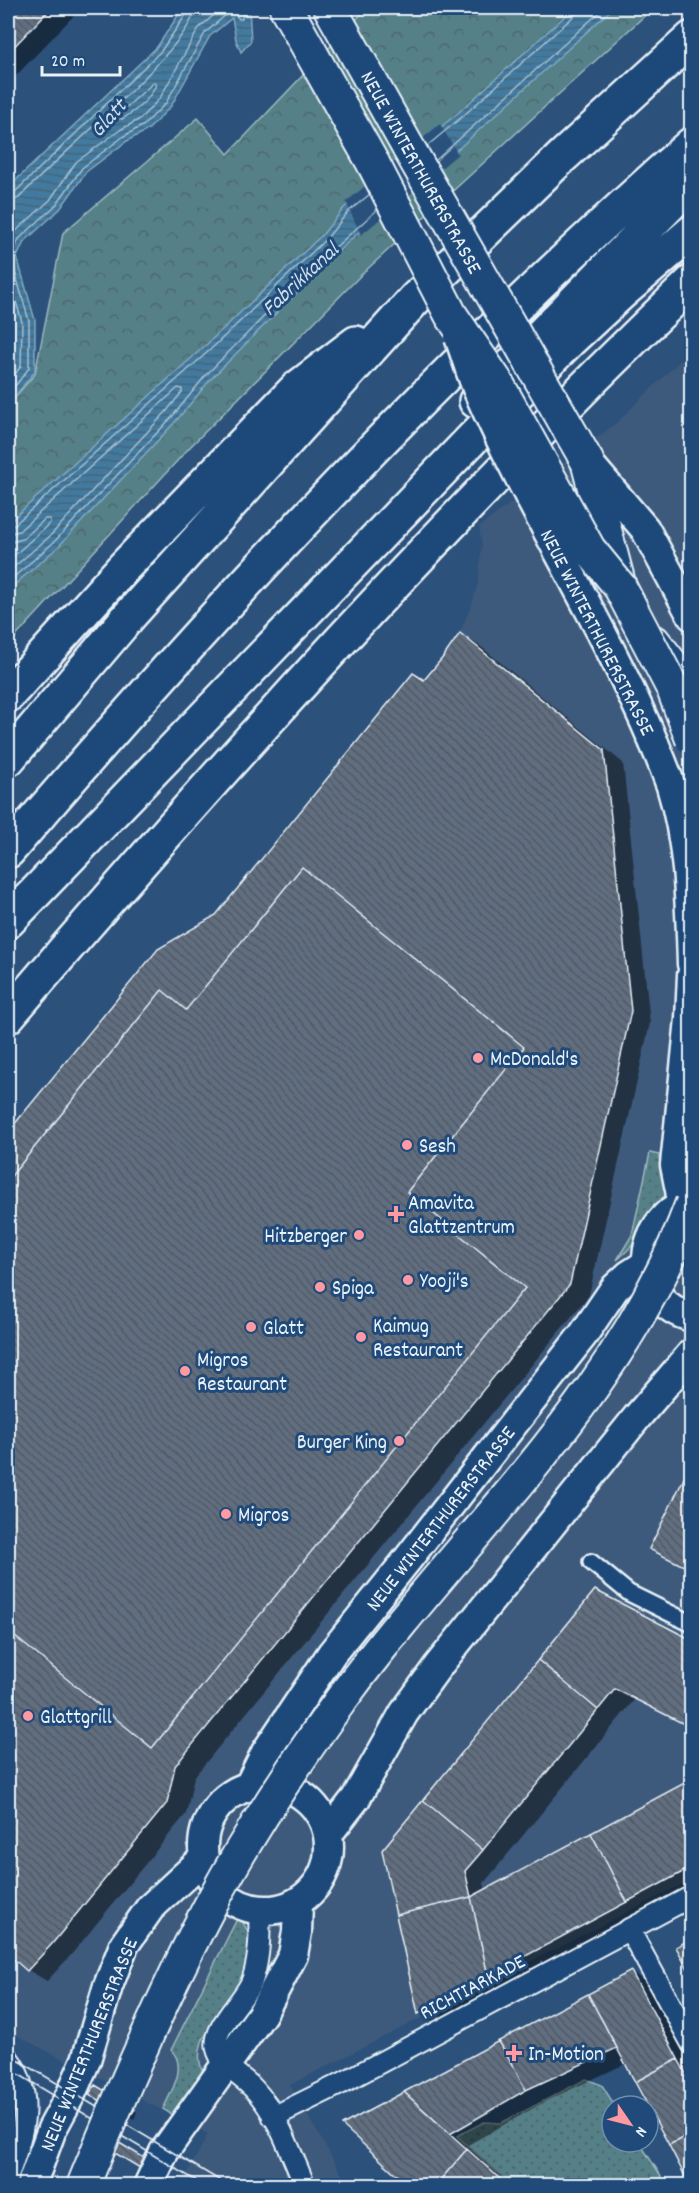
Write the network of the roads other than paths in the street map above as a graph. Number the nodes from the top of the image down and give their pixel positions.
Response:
1 (286, 8) edge
2 (330, 8) edge
3 (692, 38) edge
4 (692, 144) edge
5 (692, 182) edge
6 (692, 232) edge
7 (692, 282) edge
8 (415, 298) junction
9 (451, 315) junction
10 (586, 461) junction
11 (586, 565) dead end
12 (621, 587) junction
13 (692, 616) edge
14 (692, 680) edge
15 (8, 695) edge
16 (692, 739) edge
17 (8, 759) edge
18 (118, 804) junction
19 (8, 851) edge
20 (8, 921) edge
21 (692, 964) edge
22 (692, 975) edge
23 (8, 1016) edge
24 (687, 1202) edge
25 (646, 1264) junction
26 (692, 1317) edge
27 (692, 1353) edge
28 (591, 1562) dead end
29 (692, 1624) edge
30 (249, 1786) junction
31 (328, 1834) junction
32 (204, 1858) junction
33 (692, 1896) edge
34 (298, 1902) junction
35 (259, 1910) junction
36 (629, 1929) junction
37 (692, 2044) edge
38 (8, 2058) edge
39 (226, 2064) junction
40 (273, 2117) junction
41 (8, 2176) edge
42 (31, 2186) edge
43 (82, 2186) edge
44 (148, 2186) edge
45 (304, 2186) edge

1 - 9 main road, NEUE WINTERTHURERSTRASSE, bridge
2 - 10 main road, NEUE WINTERTHURERSTRASSE, bridge
3 - 8 highway
4 - 19 highway
5 - 18 highway
6 - 18 highway
7 - 23 highway
8 - 15 highway
8 - 17 highway
9 - 12 main road, NEUE WINTERTHURERSTRASSE, bridge
9 - 21 main road, NEUE WINTERTHURERSTRASSE, bridge
10 - 12 main road, NEUE WINTERTHURERSTRASSE
10 - 13 main road, NEUE WINTERTHURERSTRASSE
11 - 14 street
12 - 16 main road, NEUE WINTERTHURERSTRASSE, bridge
18 - 20 highway
22 - 24 main road, NEUE WINTERTHURERSTRASSE
24 - 25 main road
24 - 43 main road, NEUE WINTERTHURERSTRASSE, bridge
25 - 26 main road
25 - 30 main road, NEUE WINTERTHURERSTRASSE
27 - 31 main road
28 - 29 street
30 - 31 main road
30 - 32 main road
31 - 34 main road
32 - 35 main road
32 - 42 main road, NEUE WINTERTHURERSTRASSE
33 - 36 street, RICHTIARKADE
34 - 35 main road
34 - 39 main road
35 - 39 street
36 - 37 street
36 - 40 street, RICHTIARKADE
38 - 41 street
39 - 40 street
39 - 44 main road
40 - 45 street

